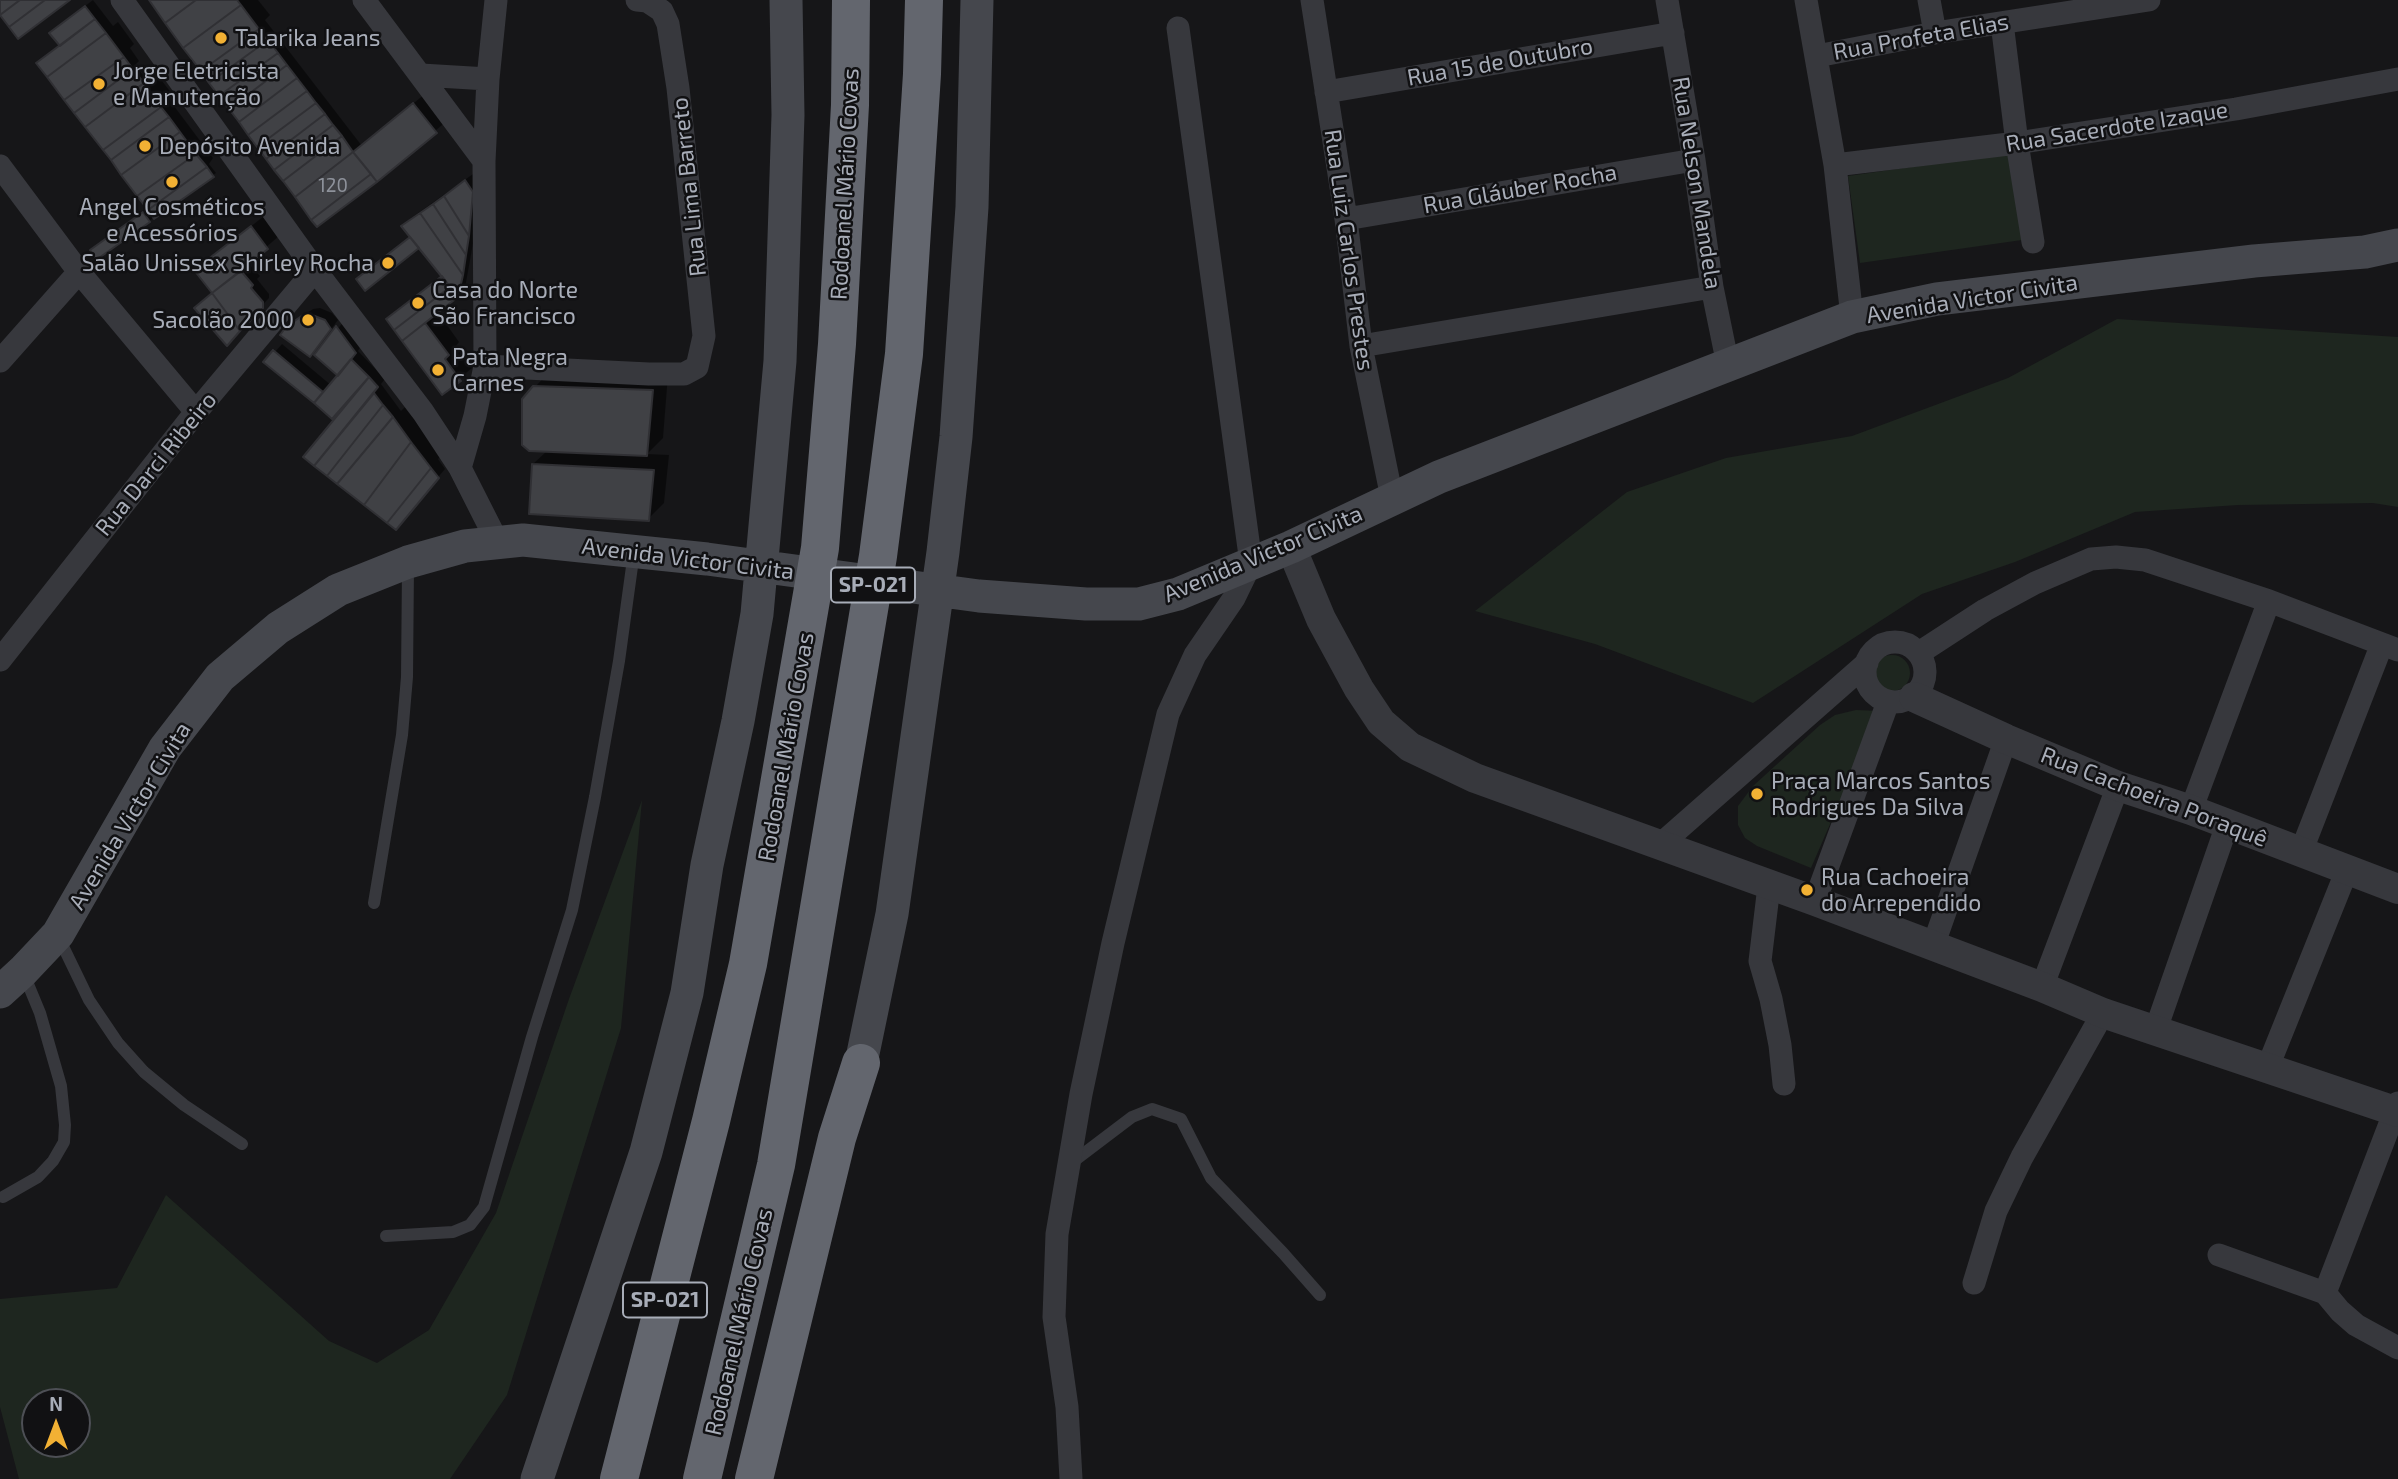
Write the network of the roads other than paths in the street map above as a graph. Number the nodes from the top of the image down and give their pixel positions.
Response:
1 (122, 0) edge
2 (364, 0) edge
3 (496, 0) edge
4 (786, 0) edge
5 (851, 0) edge
6 (924, 0) edge
7 (977, 0) edge
8 (1312, 0) edge
9 (1667, 0) edge
10 (1806, 0) edge
11 (1929, 0) edge
12 (2149, 0) edge
13 (642, 1) edge
14 (2042, 8) edge
15 (2002, 23) junction
16 (1178, 28) dead end
17 (1673, 33) junction
18 (1934, 33) junction
19 (1817, 56) junction
20 (421, 75) junction
21 (488, 79) junction
22 (2398, 79) edge
23 (1326, 92) junction
24 (2017, 143) junction
25 (1694, 160) junction
26 (484, 161) junction
27 (1835, 165) junction
28 (0, 166) edge
29 (1346, 219) junction
30 (2033, 242) dead end
31 (2398, 245) edge
32 (315, 270) junction
33 (79, 272) junction
34 (1712, 287) junction
35 (1852, 317) junction
36 (1361, 346) junction
37 (0, 361) edge
38 (1728, 365) junction
39 (485, 366) junction
40 (196, 412) junction
41 (460, 468) junction
42 (1392, 498) junction
43 (497, 541) junction
44 (1291, 547) junction
45 (634, 552) junction
46 (408, 562) junction
47 (1251, 563) junction
48 (2269, 601) junction
49 (2390, 647) edge
50 (1919, 653) junction
51 (0, 660) edge
52 (1867, 663) junction
53 (1892, 697) junction
54 (1821, 705) junction
55 (2006, 739) junction
56 (2118, 786) junction
57 (2191, 810) junction
58 (2227, 825) junction
59 (1660, 845) junction
60 (2301, 852) junction
61 (2347, 870) junction
62 (1769, 886) junction
63 (2398, 889) edge
64 (1815, 901) junction
65 (374, 903) dead end
66 (58, 934) junction
67 (1933, 946) junction
68 (12, 981) edge
69 (2042, 987) junction
70 (2103, 1013) junction
71 (2156, 1029) junction
72 (861, 1063) junction
73 (2267, 1069) junction
74 (1784, 1084) dead end
75 (2397, 1108) edge
76 (242, 1144) dead end
77 (1067, 1166) junction
78 (3, 1197) dead end
79 (386, 1236) dead end
80 (2219, 1255) dead end
81 (1974, 1283) dead end
82 (2325, 1293) junction
83 (1320, 1295) dead end
84 (2398, 1348) edge
85 (537, 1479) edge
86 (619, 1479) edge
87 (702, 1479) edge
88 (754, 1479) edge
89 (776, 1479) edge
90 (1071, 1479) edge

1 - 32 street
2 - 20 street
3 - 21 street
4 - 85 main road
5 - 86 highway, Rodoanel Mário Covas / SP-021
6 - 87 highway, Rodoanel Mário Covas / SP-021
7 - 72 main road
8 - 23 street, Rua Luiz Carlos Prestes
9 - 17 street, Rua Nelson Mandela
10 - 19 street
11 - 18 street
12 - 14 street, Rua Profeta Elias
13 - 39 street, Rua Lima Barreto
14 - 15 street, Rua Profeta Elias
15 - 18 street, Rua Profeta Elias
15 - 24 street
16 - 47 street
17 - 23 street, Rua 15 de Outubro
17 - 25 street, Rua Nelson Mandela
18 - 19 street, Rua Profeta Elias
19 - 27 street
20 - 21 street
20 - 26 street
21 - 26 street
22 - 24 street, Rua Sacerdote Izaque
23 - 29 street, Rua Luiz Carlos Prestes
24 - 27 street, Rua Sacerdote Izaque
24 - 30 street
25 - 29 street, Rua Gláuber Rocha
25 - 34 street, Rua Nelson Mandela
26 - 39 street
27 - 35 street
28 - 33 street
29 - 36 street, Rua Luiz Carlos Prestes
31 - 35 main road, Avenida Victor Civita
32 - 40 street, Rua Darci Ribeiro
32 - 41 street
33 - 37 street
33 - 40 street
34 - 36 street
34 - 38 street, Rua Nelson Mandela
35 - 38 main road, Avenida Victor Civita
36 - 42 street, Rua Luiz Carlos Prestes
38 - 42 main road, Avenida Victor Civita
39 - 41 street
40 - 51 street, Rua Darci Ribeiro
41 - 43 street
42 - 44 main road, Avenida Victor Civita
43 - 45 main road, Avenida Victor Civita
43 - 46 main road, Avenida Victor Civita
44 - 47 main road, Avenida Victor Civita
44 - 59 street
45 - 47 main road, Avenida Victor Civita
45 - 79 lane
46 - 65 lane
46 - 66 main road, Avenida Victor Civita
47 - 77 street
48 - 49 street
48 - 50 street
48 - 57 street
49 - 60 street
50 - 52 street
50 - 53 street
52 - 53 street
52 - 54 street
53 - 54 street
53 - 55 street, Rua Cachoeira Poraquê
53 - 64 street
54 - 59 street
55 - 56 street, Rua Cachoeira Poraquê
55 - 67 street
56 - 57 street, Rua Cachoeira Poraquê
56 - 69 street
57 - 58 street, Rua Cachoeira Poraquê
58 - 60 street, Rua Cachoeira Poraquê
58 - 71 street
59 - 62 street
60 - 61 street, Rua Cachoeira Poraquê
61 - 63 street, Rua Cachoeira Poraquê
61 - 73 street
62 - 64 street
62 - 74 street
64 - 67 street
66 - 68 main road, Avenida Victor Civita
66 - 76 lane
67 - 69 street
68 - 78 lane
69 - 70 street
70 - 71 street
70 - 81 street
71 - 73 street
72 - 88 highway
72 - 89 highway
73 - 75 street
75 - 82 street
77 - 83 lane
77 - 90 street
80 - 82 street
82 - 84 street

